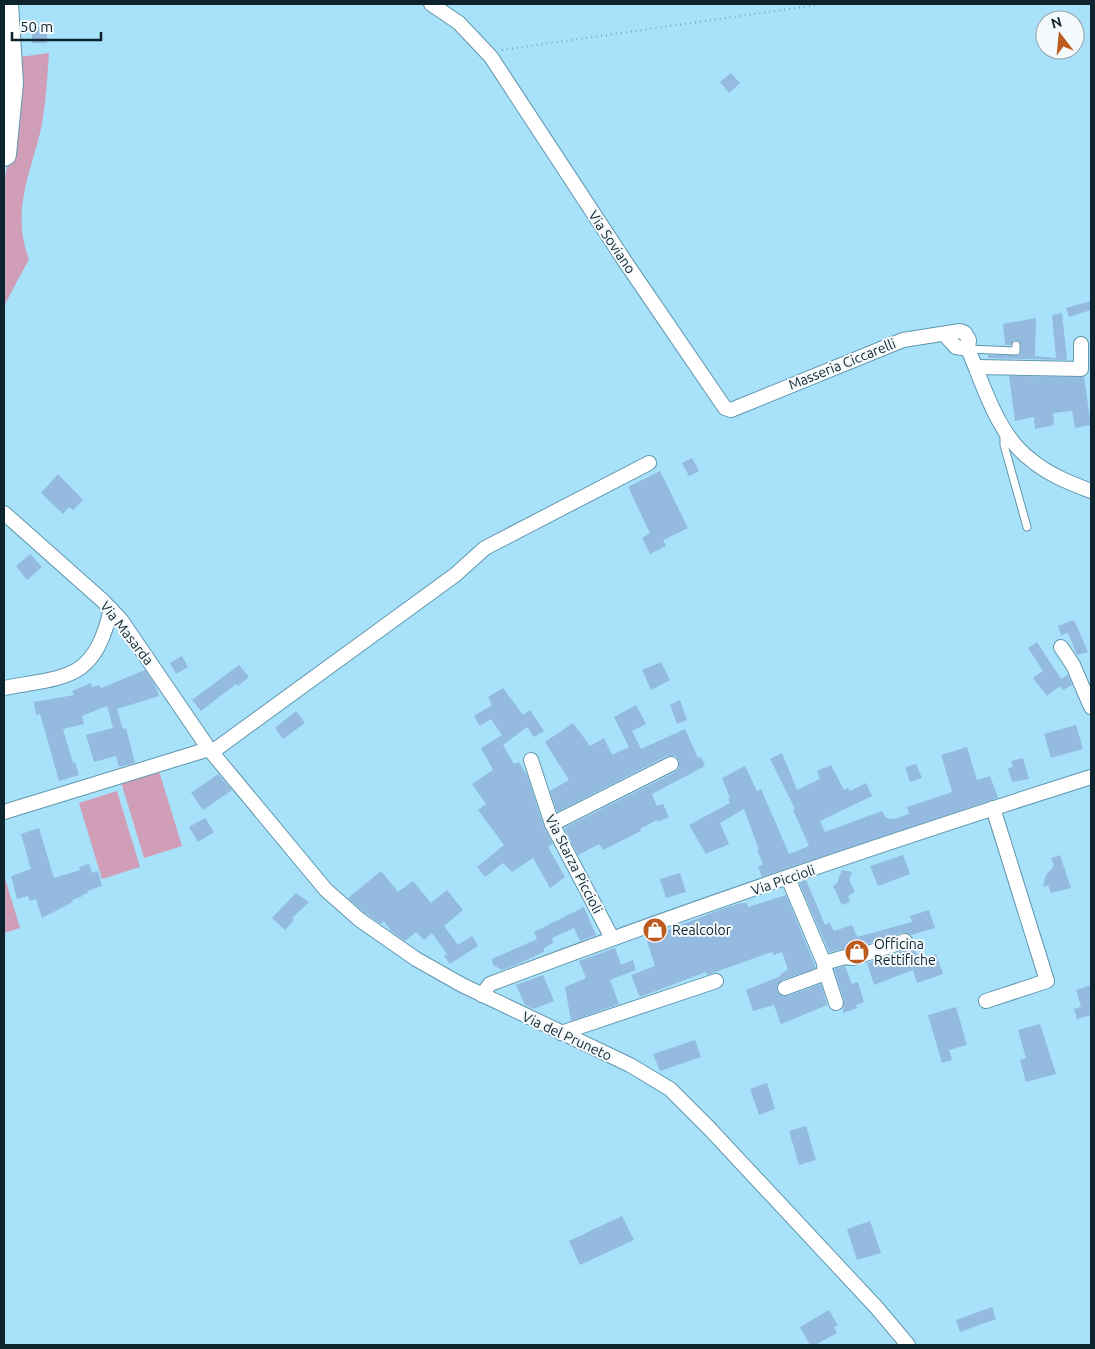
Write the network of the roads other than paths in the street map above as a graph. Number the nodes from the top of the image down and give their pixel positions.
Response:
1 (6, 4) edge
2 (431, 4) edge
3 (4, 154) edge
4 (1081, 344) dead end
5 (1016, 345) dead end
6 (968, 349) junction
7 (976, 367) junction
8 (744, 405) joint
9 (1003, 427) junction
10 (649, 464) dead end
11 (1091, 491) edge
12 (4, 513) edge
13 (1027, 527) dead end
14 (111, 609) junction
15 (1061, 648) dead end
16 (4, 688) edge
17 (1091, 707) edge
18 (211, 751) junction
19 (531, 760) dead end
20 (671, 764) dead end
21 (1091, 777) edge
22 (993, 808) junction
23 (4, 812) edge
24 (552, 824) junction
25 (788, 878) junction
26 (612, 938) junction
27 (905, 941) dead end
28 (825, 968) junction
29 (716, 981) dead end
30 (786, 988) dead end
31 (482, 994) junction
32 (986, 1001) dead end
33 (836, 1003) dead end
34 (561, 1033) junction
35 (908, 1345) edge

1 - 3 highway
2 - 8 street, Via Soviano
4 - 7 street
5 - 6 lane
6 - 7 street, Masseria Ciccarelli
6 - 8 street, Masseria Ciccarelli
7 - 9 street, Masseria Ciccarelli
9 - 11 street, Masseria Ciccarelli
9 - 13 lane
10 - 18 street
12 - 14 street, Via Masarda
14 - 16 street
14 - 18 street, Via Masarda
15 - 17 street
18 - 23 street
18 - 31 street, Via del Pruneto
19 - 24 street, Via Starza Piccioli
20 - 24 street
21 - 22 street, Via Piccioli
22 - 25 street, Via Piccioli
22 - 32 street
24 - 26 street, Via Starza Piccioli
25 - 26 street, Via Piccioli
25 - 28 street
26 - 31 street, Via Piccioli
27 - 28 street
28 - 30 street
28 - 33 street
29 - 34 street
31 - 34 street, Via del Pruneto
34 - 35 street, Via del Pruneto

